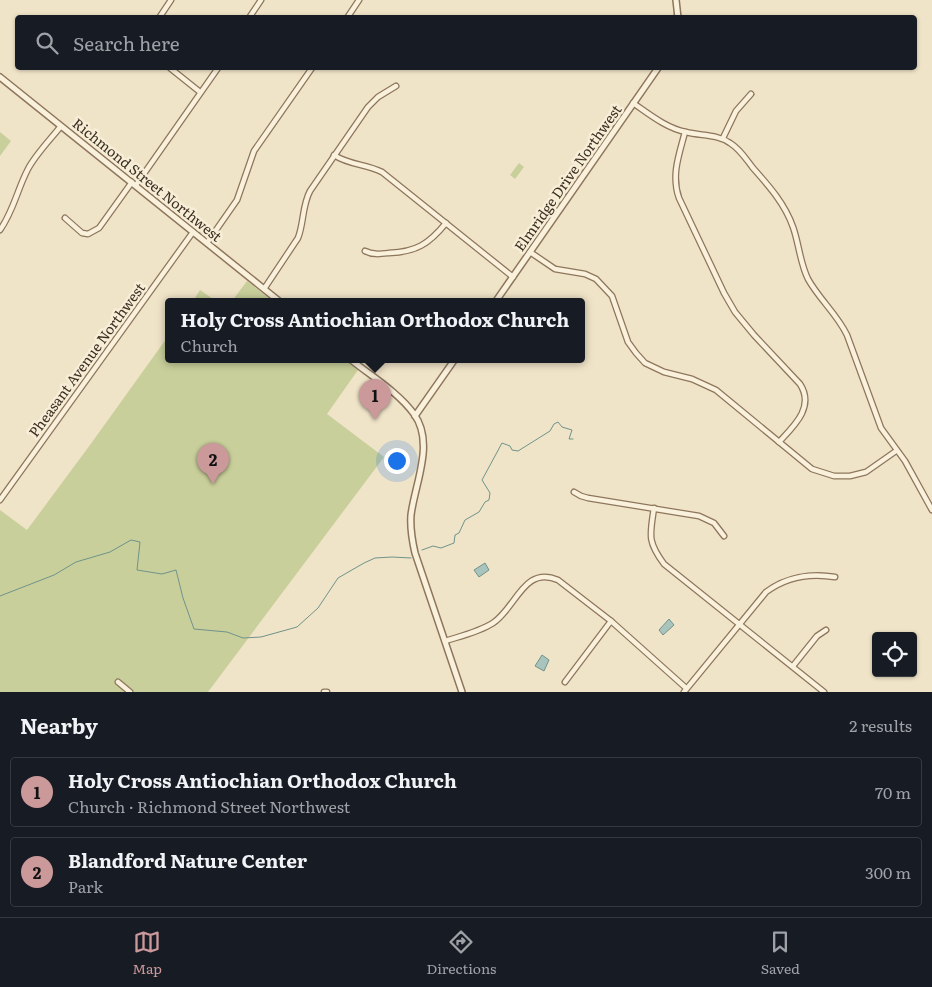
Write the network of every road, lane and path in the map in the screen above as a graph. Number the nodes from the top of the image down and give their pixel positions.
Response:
1 (171, 0) edge
2 (261, 0) edge
3 (359, 0) edge
4 (676, 0) edge
5 (161, 15) edge
6 (251, 15) edge
7 (349, 15) edge
8 (678, 15) edge
9 (172, 70) edge
10 (216, 70) edge
11 (311, 70) edge
12 (657, 70) edge
13 (0, 77) edge
14 (396, 86) dead end
15 (200, 92) junction
16 (751, 94) dead end
17 (633, 103) junction
18 (61, 126) junction
19 (685, 132) junction
20 (723, 138) junction
21 (334, 155) junction
22 (134, 184) junction
23 (65, 218) dead end
24 (446, 223) junction
25 (0, 230) edge
26 (193, 232) junction
27 (206, 243) junction
28 (365, 251) dead end
29 (530, 252) junction
30 (513, 277) junction
31 (264, 289) junction
32 (275, 298) edge
33 (498, 298) edge
34 (355, 363) edge
35 (452, 363) edge
36 (415, 416) junction
37 (779, 442) junction
38 (896, 451) junction
39 (574, 492) dead end
40 (0, 500) edge
41 (654, 508) junction
42 (932, 510) edge
43 (724, 536) dead end
44 (835, 577) dead end
45 (611, 621) junction
46 (738, 624) junction
47 (826, 630) dead end
48 (445, 641) junction
49 (793, 666) junction
50 (118, 682) dead end
51 (565, 682) dead end
52 (685, 690) edge
53 (821, 691) edge
54 (130, 692) edge
55 (462, 692) edge

1 - 5 street
2 - 6 street
3 - 7 street
4 - 8 street
9 - 15 street
10 - 15 street
11 - 27 street
12 - 17 street, Elmridge Drive Northwest
13 - 18 street, Richmond Street Northwest
14 - 21 street
15 - 22 street
16 - 20 street
17 - 19 street
17 - 29 street, Elmridge Drive Northwest
18 - 22 street, Richmond Street Northwest
18 - 25 street
19 - 20 street
19 - 37 street
20 - 38 street
21 - 24 street
21 - 31 street
22 - 23 street
22 - 26 street, Richmond Street Northwest
24 - 28 street
24 - 30 street
26 - 27 street, Richmond Street Northwest
26 - 40 street, Pheasant Avenue Northwest
27 - 31 street, Richmond Street Northwest
29 - 30 street, Elmridge Drive Northwest
29 - 37 street
30 - 33 street, Elmridge Drive Northwest
31 - 32 street, Richmond Street Northwest
34 - 36 street
35 - 36 street
36 - 48 street
37 - 38 street
38 - 42 street
39 - 41 street
41 - 43 street
41 - 46 street
44 - 46 street
45 - 48 street
45 - 51 street
45 - 52 street
46 - 49 street
46 - 52 street
47 - 49 street
48 - 55 street
49 - 53 street
50 - 54 street

